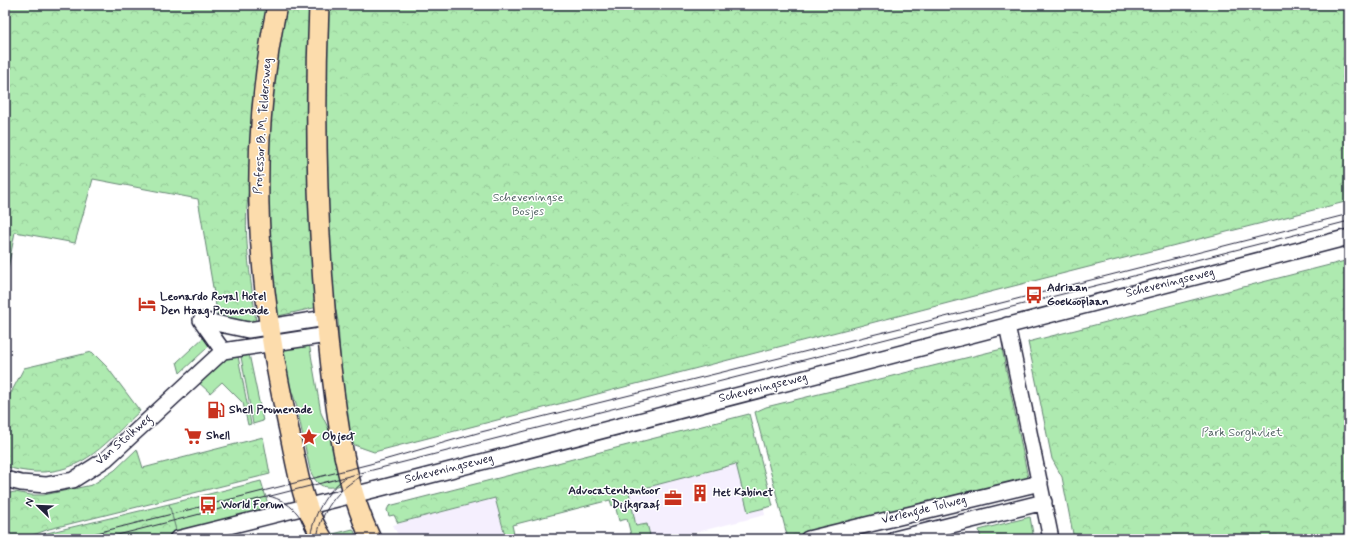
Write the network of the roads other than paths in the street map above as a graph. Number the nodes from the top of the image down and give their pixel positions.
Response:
1 (278, 5) edge
2 (319, 5) edge
3 (1349, 237) edge
4 (1007, 325) junction
5 (327, 326) junction
6 (270, 335) junction
7 (223, 351) junction
8 (5, 479) edge
9 (1040, 483) junction
10 (355, 494) junction
11 (1044, 502) junction
12 (307, 506) junction
13 (177, 539) edge
14 (323, 539) edge
15 (371, 539) edge
16 (808, 539) edge
17 (895, 539) edge
18 (1052, 539) edge

1 - 6 main road, Professor B. M. Teldersweg
2 - 5 main road
3 - 4 street, Scheveningseweg
4 - 9 street
4 - 10 street, Scheveningseweg
5 - 6 street
5 - 10 main road
6 - 7 street
6 - 7 street
6 - 12 main road, Professor B. M. Teldersweg
7 - 8 street, Van Stolkweg
9 - 11 street
9 - 16 street, Verlengde Tolweg
10 - 12 street, Scheveningseweg
10 - 15 main road
11 - 17 street, Verlengde Tolweg
11 - 18 street
12 - 13 street, Scheveningseweg
12 - 14 main road, Professor B. M. Teldersweg

